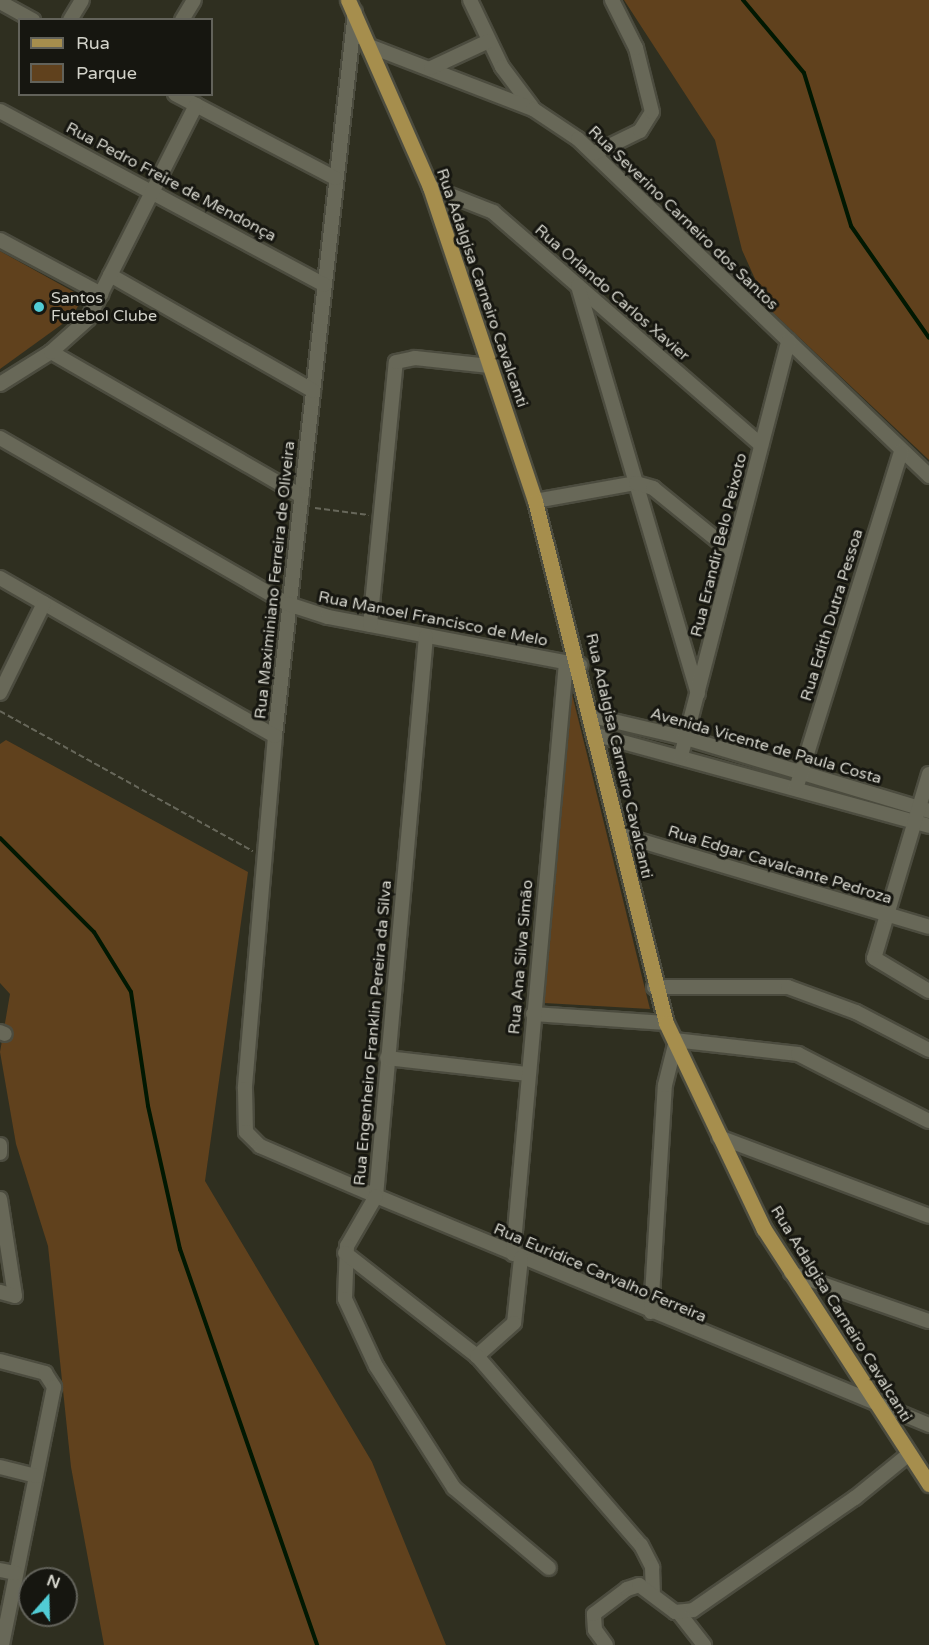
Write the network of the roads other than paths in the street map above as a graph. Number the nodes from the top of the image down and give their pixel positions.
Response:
1 (82, 0) edge
2 (194, 0) edge
3 (470, 0) edge
4 (612, 0) edge
5 (0, 2) edge
6 (351, 6) edge
7 (29, 18) edge
8 (71, 18) edge
9 (183, 18) edge
10 (489, 41) junction
11 (372, 47) junction
12 (431, 68) junction
13 (180, 96) edge
14 (196, 105) junction
15 (533, 109) junction
16 (0, 111) edge
17 (595, 153) junction
18 (335, 178) junction
19 (429, 187) junction
20 (153, 189) junction
21 (0, 240) edge
22 (110, 275) junction
23 (324, 285) junction
24 (579, 286) junction
25 (101, 294) junction
26 (788, 342) junction
27 (51, 352) junction
28 (489, 366) junction
29 (0, 384) edge
30 (313, 391) junction
31 (0, 439) edge
32 (761, 445) junction
33 (901, 451) junction
34 (929, 476) edge
35 (636, 483) junction
36 (300, 501) junction
37 (535, 501) junction
38 (734, 554) junction
39 (0, 578) edge
40 (44, 603) junction
41 (288, 604) junction
42 (370, 625) junction
43 (426, 636) junction
44 (573, 664) junction
45 (0, 693) edge
46 (698, 694) junction
47 (592, 716) junction
48 (597, 735) junction
49 (275, 736) junction
50 (686, 738) junction
51 (681, 756) junction
52 (800, 773) junction
53 (929, 774) edge
54 (796, 789) junction
55 (921, 814) edge
56 (929, 826) edge
57 (621, 835) junction
58 (887, 915) junction
59 (929, 927) edge
60 (654, 987) junction
61 (929, 991) edge
62 (533, 1014) junction
63 (666, 1023) junction
64 (674, 1042) junction
65 (929, 1050) edge
66 (387, 1058) junction
67 (528, 1074) junction
68 (929, 1121) edge
69 (719, 1137) junction
70 (0, 1145) edge
71 (260, 1146) joint
72 (0, 1153) edge
73 (376, 1196) junction
74 (1, 1206) edge
75 (929, 1216) edge
76 (345, 1253) junction
77 (517, 1256) junction
78 (790, 1273) junction
79 (0, 1292) edge
80 (651, 1312) junction
81 (929, 1321) edge
82 (477, 1356) junction
83 (0, 1361) edge
84 (873, 1404) junction
85 (929, 1425) edge
86 (909, 1454) junction
87 (0, 1467) edge
88 (36, 1476) junction
89 (929, 1484) edge
90 (549, 1568) dead end
91 (0, 1569) edge
92 (16, 1574) junction
93 (653, 1593) junction
94 (680, 1613) junction
95 (2, 1645) edge
96 (606, 1645) edge
97 (704, 1645) edge

1 - 8 street
2 - 9 street
3 - 10 street
4 - 17 street
5 - 7 street
6 - 11 main road, Rua Adalgisa Carneiro Cavalcanti
6 - 18 street, Rua Maximiniano Ferreira de Oliveira
10 - 12 street
10 - 15 street
11 - 12 street, Rua Severino Carneiro dos Santos
11 - 19 main road, Rua Adalgisa Carneiro Cavalcanti
12 - 15 street, Rua Severino Carneiro dos Santos
13 - 14 street
14 - 18 street
14 - 20 street
15 - 17 street, Rua Severino Carneiro dos Santos
16 - 20 street, Rua Pedro Freire de Mendonça
17 - 26 street, Rua Severino Carneiro dos Santos
18 - 23 street, Rua Maximiniano Ferreira de Oliveira
19 - 24 street, Rua Orlando Carlos Xavier
19 - 28 main road, Rua Adalgisa Carneiro Cavalcanti
20 - 22 street
20 - 23 street, Rua Pedro Freire de Mendonça
21 - 25 street
22 - 25 street
22 - 30 street
23 - 30 street, Rua Maximiniano Ferreira de Oliveira
24 - 32 street, Rua Orlando Carlos Xavier
24 - 35 street
25 - 27 street
26 - 32 street, Rua Erandir Belo Peixoto
26 - 33 street, Rua Severino Carneiro dos Santos
27 - 29 street
27 - 36 street
28 - 37 main road, Rua Adalgisa Carneiro Cavalcanti
28 - 42 street
30 - 36 street, Rua Maximiniano Ferreira de Oliveira
31 - 41 street, Rua Manoel Francisco de Melo
32 - 38 street, Rua Erandir Belo Peixoto
33 - 34 street, Rua Severino Carneiro dos Santos
33 - 52 street, Rua Edith Dutra Pessoa
35 - 37 street
35 - 38 street
35 - 46 street
36 - 41 street, Rua Maximiniano Ferreira de Oliveira
37 - 44 main road, Rua Adalgisa Carneiro Cavalcanti
38 - 46 street, Rua Erandir Belo Peixoto
39 - 40 street
40 - 45 street
40 - 49 street
41 - 42 street, Rua Manoel Francisco de Melo
41 - 49 street, Rua Maximiniano Ferreira de Oliveira
42 - 43 street, Rua Manoel Francisco de Melo
43 - 44 street, Rua Manoel Francisco de Melo
43 - 66 street, Rua Engenheiro Franklin Pereira da Silva
44 - 47 main road, Rua Adalgisa Carneiro Cavalcanti
44 - 62 street, Rua Ana Silva Simão
46 - 50 street, Rua Erandir Belo Peixoto
47 - 48 main road, Rua Adalgisa Carneiro Cavalcanti
47 - 50 street, Avenida Vicente de Paula Costa
48 - 51 street, Avenida Vicente de Paula Costa
48 - 57 main road, Rua Adalgisa Carneiro Cavalcanti
49 - 71 street, Rua Maximiniano Ferreira de Oliveira
50 - 51 street, Rua Erandir Belo Peixoto
50 - 52 street, Avenida Vicente de Paula Costa
51 - 54 street, Avenida Vicente de Paula Costa
52 - 54 street, Rua Edith Dutra Pessoa
52 - 55 street, Avenida Vicente de Paula Costa
53 - 55 street
54 - 55 street, Avenida Vicente de Paula Costa
55 - 56 street, Avenida Vicente de Paula Costa
55 - 58 street
57 - 58 street, Rua Edgar Cavalcante Pedroza
57 - 60 main road, Rua Adalgisa Carneiro Cavalcanti
58 - 59 street, Rua Edgar Cavalcante Pedroza
58 - 61 street
60 - 63 main road, Rua Adalgisa Carneiro Cavalcanti
60 - 65 street
62 - 63 street
62 - 67 street, Rua Ana Silva Simão
63 - 64 main road, Rua Adalgisa Carneiro Cavalcanti
64 - 68 street
64 - 69 main road, Rua Adalgisa Carneiro Cavalcanti
64 - 80 street
66 - 67 street
66 - 73 street, Rua Engenheiro Franklin Pereira da Silva
67 - 77 street, Rua Ana Silva Simão
69 - 75 street
69 - 78 main road, Rua Adalgisa Carneiro Cavalcanti
70 - 72 street
71 - 73 street, Rua Euridice Carvalho Ferreira
73 - 76 street, Rua Engenheiro Franklin Pereira da Silva
73 - 77 street, Rua Euridice Carvalho Ferreira
74 - 79 street
76 - 82 street
76 - 90 street, Rua Engenheiro Franklin Pereira da Silva
77 - 80 street, Rua Euridice Carvalho Ferreira
77 - 82 street, Rua Ana Silva Simão
78 - 81 street
78 - 84 main road, Rua Adalgisa Carneiro Cavalcanti
80 - 84 street, Rua Euridice Carvalho Ferreira
82 - 93 street
83 - 88 street
84 - 85 street, Rua Euridice Carvalho Ferreira
84 - 86 main road, Rua Adalgisa Carneiro Cavalcanti
86 - 89 main road, Rua Adalgisa Carneiro Cavalcanti
86 - 94 street
87 - 88 street
88 - 92 street
91 - 92 street
92 - 95 street
93 - 94 street
93 - 96 street
94 - 97 street

